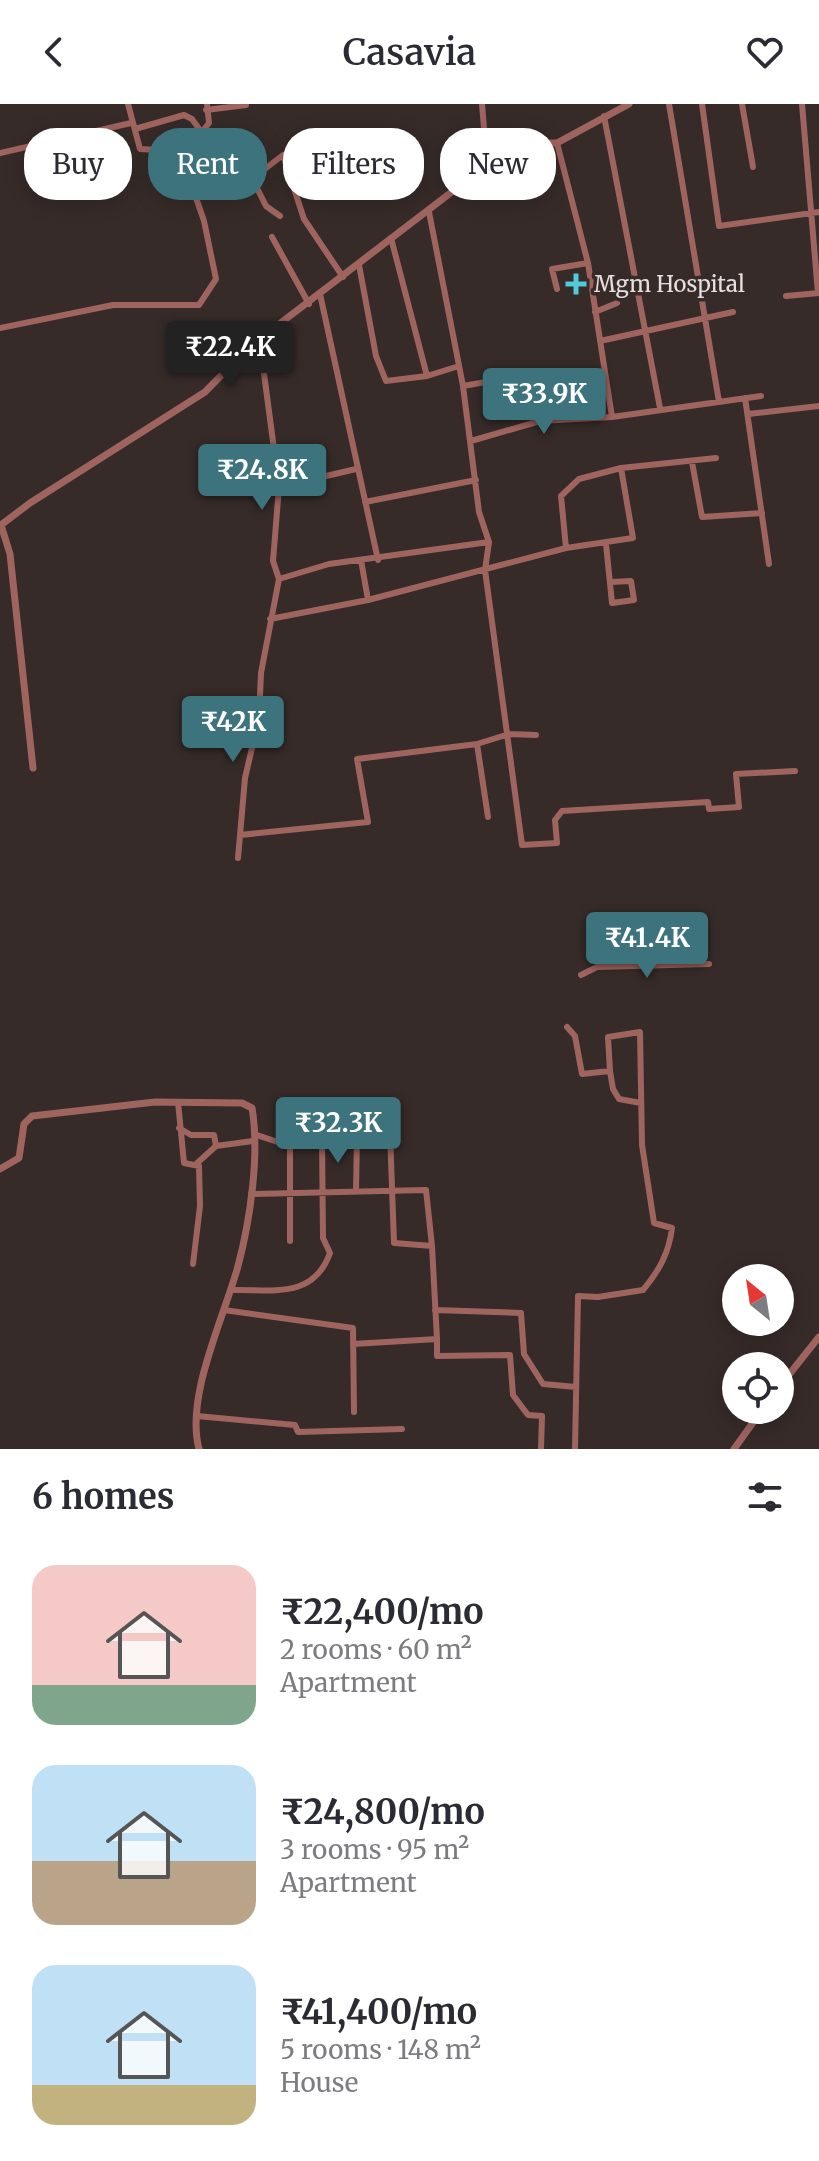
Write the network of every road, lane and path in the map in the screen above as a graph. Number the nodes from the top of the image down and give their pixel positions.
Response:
1 (128, 104) edge
2 (482, 104) edge
3 (629, 104) edge
4 (669, 104) edge
5 (702, 104) edge
6 (742, 104) edge
7 (802, 104) edge
8 (246, 105) edge
9 (207, 107) edge
10 (604, 116) junction
11 (133, 126) junction
12 (198, 128) edge
13 (206, 128) edge
14 (484, 128) edge
15 (557, 143) joint
16 (148, 149) edge
17 (0, 153) edge
18 (753, 167) dead end
19 (197, 200) edge
20 (443, 200) edge
21 (429, 212) junction
22 (819, 212) edge
23 (810, 213) junction
24 (280, 216) dead end
25 (272, 237) dead end
26 (391, 238) junction
27 (588, 263) junction
28 (359, 265) junction
29 (343, 277) junction
30 (557, 289) dead end
31 (818, 293) edge
32 (320, 294) junction
33 (786, 296) dead end
34 (617, 303) dead end
35 (309, 304) junction
36 (595, 312) junction
37 (733, 312) dead end
38 (703, 317) junction
39 (0, 328) edge
40 (644, 329) junction
41 (600, 341) junction
42 (248, 348) junction
43 (459, 366) junction
44 (531, 374) dead end
45 (427, 376) junction
46 (463, 386) junction
47 (761, 396) dead end
48 (745, 398) junction
49 (719, 402) junction
50 (819, 406) edge
51 (660, 408) junction
52 (748, 414) junction
53 (612, 417) junction
54 (471, 441) junction
55 (716, 458) dead end
56 (692, 462) junction
57 (621, 468) junction
58 (356, 469) junction
59 (476, 480) junction
60 (279, 487) junction
61 (365, 502) junction
62 (762, 513) junction
63 (1, 525) edge
64 (489, 542) junction
65 (606, 544) junction
66 (566, 548) junction
67 (361, 560) junction
68 (378, 560) junction
69 (769, 564) dead end
70 (485, 570) junction
71 (279, 579) junction
72 (611, 582) junction
73 (368, 600) junction
74 (270, 619) junction
75 (509, 734) junction
76 (536, 735) dead end
77 (477, 744) junction
78 (33, 768) dead end
79 (795, 771) dead end
80 (488, 817) dead end
81 (240, 835) junction
82 (238, 858) dead end
83 (694, 937) dead end
84 (698, 964) junction
85 (709, 964) dead end
86 (581, 975) dead end
87 (567, 1027) dead end
88 (610, 1071) junction
89 (178, 1102) junction
90 (641, 1103) junction
91 (179, 1128) junction
92 (390, 1132) dead end
93 (357, 1136) dead end
94 (253, 1138) junction
95 (322, 1139) dead end
96 (216, 1146) junction
97 (195, 1165) junction
98 (0, 1169) edge
99 (392, 1190) junction
100 (356, 1191) junction
101 (323, 1192) junction
102 (290, 1193) junction
103 (251, 1194) junction
104 (290, 1241) dead end
105 (432, 1246) junction
106 (193, 1264) dead end
107 (231, 1290) junction
108 (224, 1310) junction
109 (435, 1310) junction
110 (819, 1337) edge
111 (437, 1339) junction
112 (353, 1344) junction
113 (794, 1368) edge
114 (576, 1387) junction
115 (354, 1412) dead end
116 (197, 1416) junction
117 (752, 1424) edge
118 (402, 1429) dead end
119 (199, 1449) edge
120 (541, 1449) edge
121 (575, 1449) edge
122 (734, 1449) edge

1 - 11 street
2 - 14 street
3 - 10 street
4 - 38 street
5 - 23 street
6 - 18 street
7 - 23 street
8 - 9 street
9 - 13 street
10 - 15 street
10 - 40 street
11 - 12 street
11 - 16 street
11 - 17 street
15 - 27 street
19 - 39 street
20 - 21 street
21 - 26 street
21 - 43 street
22 - 23 street
23 - 31 street
24 - 29 street
25 - 35 street
26 - 28 street
26 - 45 street
27 - 30 street
27 - 36 street
28 - 29 street
28 - 45 street
29 - 32 street
31 - 33 street
32 - 35 street
32 - 58 street
34 - 36 street
35 - 42 street
36 - 41 street
37 - 38 street
38 - 40 street
38 - 49 street
40 - 41 street
40 - 51 street
41 - 53 street
42 - 60 street
42 - 63 street
43 - 45 street
43 - 46 street
44 - 46 street
46 - 54 street
47 - 48 street
48 - 49 street
48 - 52 street
49 - 51 street
50 - 52 street
51 - 53 street
52 - 62 street
53 - 54 street
54 - 59 street
55 - 56 street
56 - 57 street
56 - 62 street
57 - 65 street
57 - 66 street
58 - 60 street
58 - 61 street
59 - 61 street
59 - 64 street
60 - 71 street
61 - 68 street
62 - 69 street
63 - 78 street
64 - 68 street
64 - 70 street
65 - 66 street
65 - 72 street
66 - 70 street
67 - 68 street
67 - 71 street
67 - 73 street
70 - 73 street
70 - 75 street
71 - 74 street
72 - 72 street
73 - 74 street
74 - 81 street
75 - 76 street
75 - 77 street
75 - 79 street
77 - 80 street
77 - 81 street
81 - 82 street
83 - 84 street
84 - 85 street
84 - 86 street
87 - 88 street
88 - 90 street
88 - 90 street
89 - 91 street
89 - 94 street
89 - 98 street
90 - 114 street
91 - 96 street
91 - 97 street
92 - 99 street
93 - 100 street
94 - 96 street
94 - 102 street
94 - 103 street
95 - 101 street
96 - 97 street
97 - 106 street
99 - 100 street
99 - 105 street
99 - 105 street
100 - 101 street
101 - 102 street
101 - 107 street
102 - 103 street
102 - 104 street
103 - 107 street
105 - 109 street
107 - 108 street
108 - 112 street
108 - 116 street
109 - 111 street
109 - 114 street
110 - 113 street
111 - 112 street
111 - 120 street
112 - 115 street
114 - 121 street
116 - 118 street
116 - 119 street
117 - 122 street

